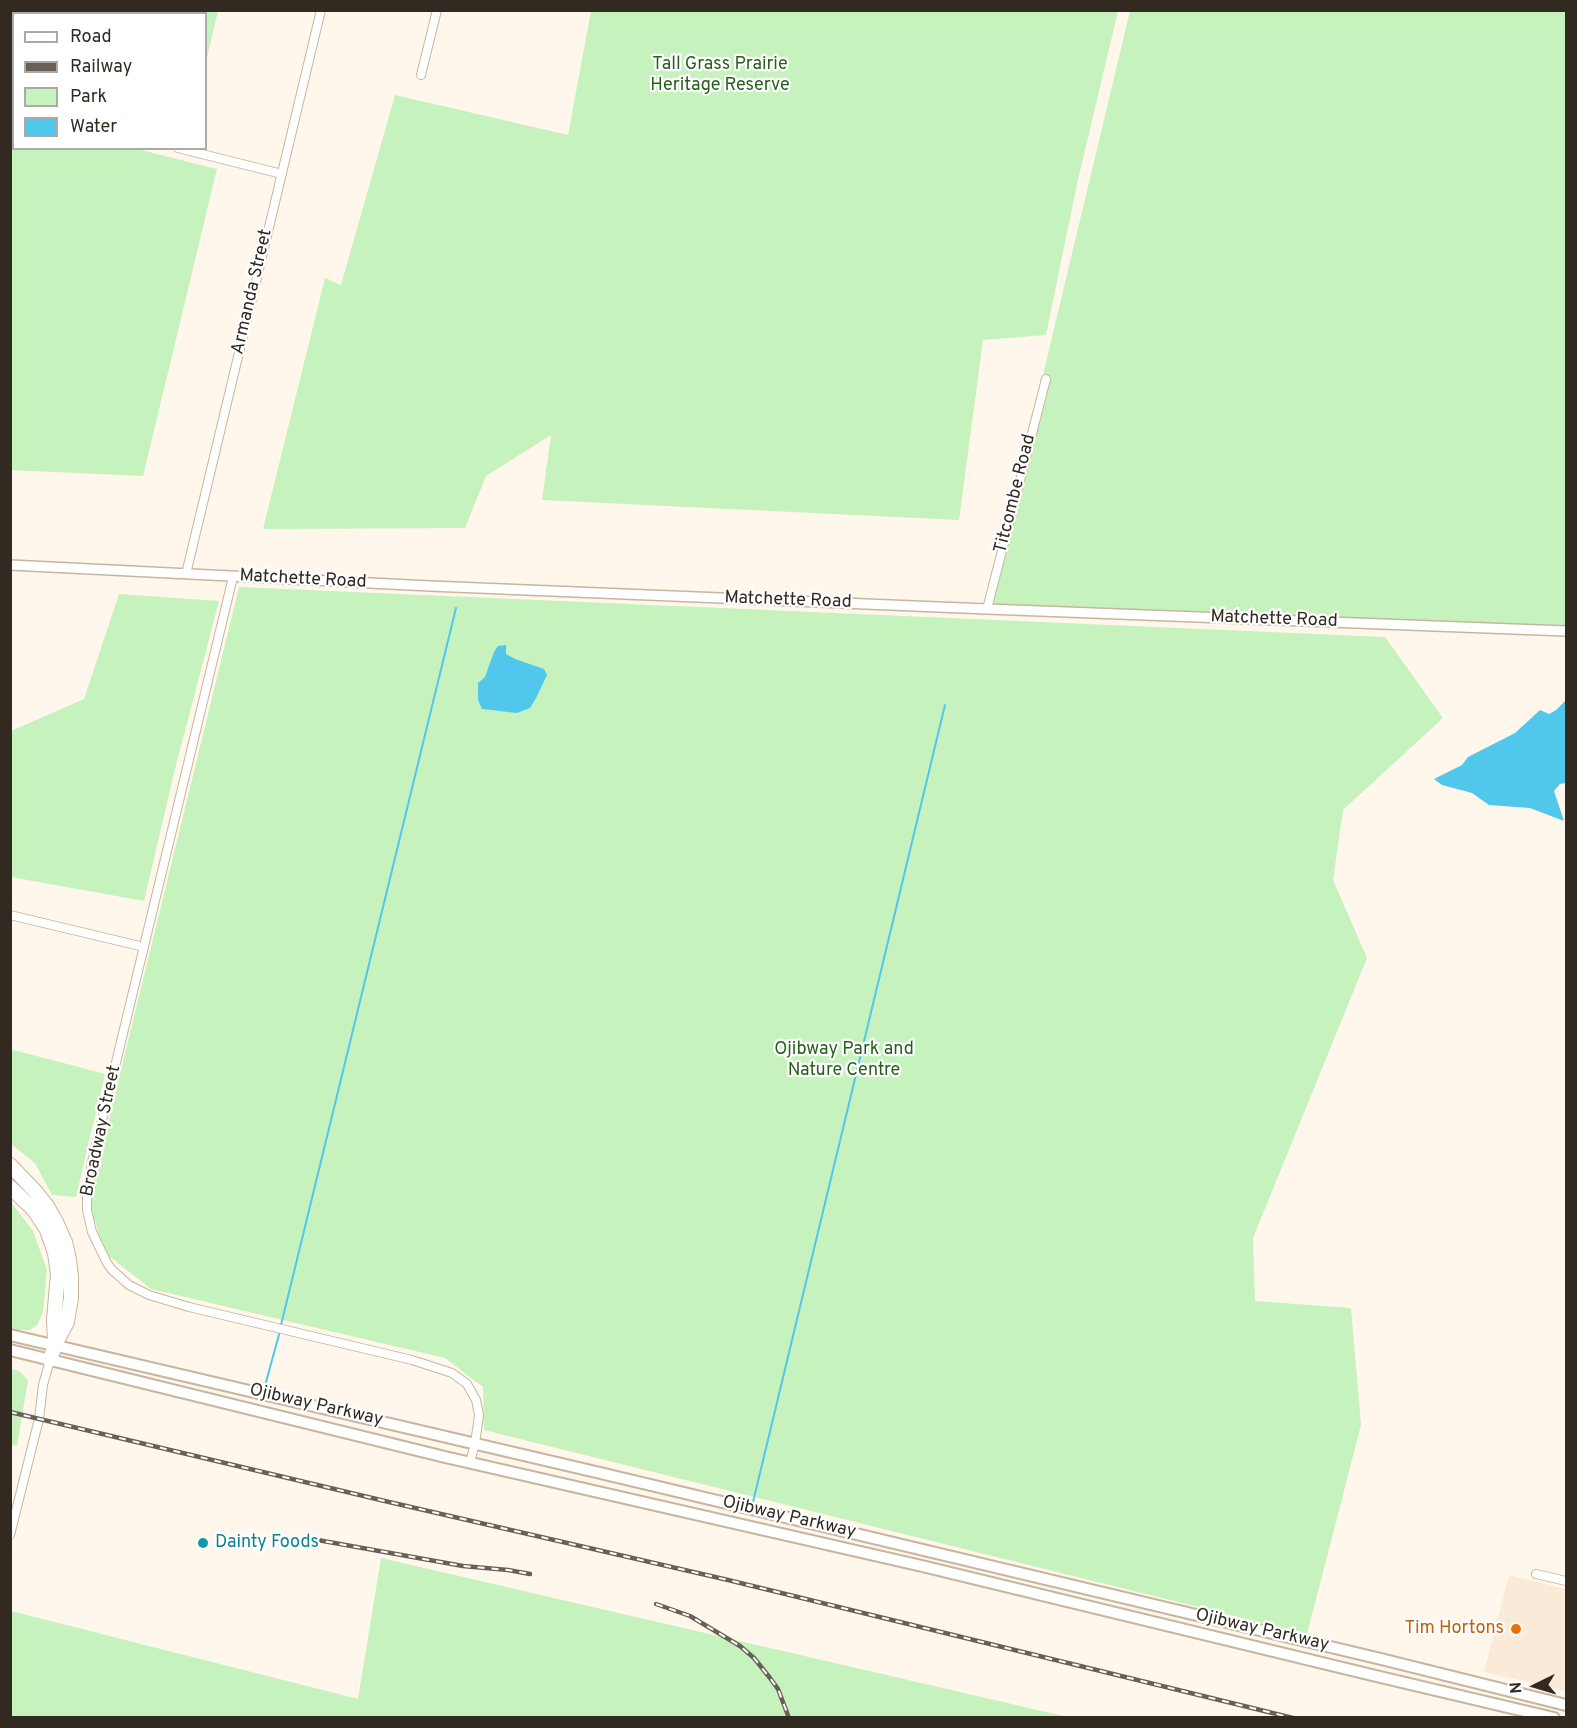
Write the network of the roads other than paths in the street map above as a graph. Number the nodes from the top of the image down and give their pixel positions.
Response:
1 (321, 10) edge
2 (437, 10) edge
3 (421, 75) dead end
4 (186, 150) edge
5 (282, 174) junction
6 (1046, 379) dead end
7 (10, 565) edge
8 (186, 574) junction
9 (233, 577) junction
10 (987, 609) junction
11 (1566, 631) edge
12 (10, 915) edge
13 (144, 947) junction
14 (10, 1165) edge
15 (10, 1188) edge
16 (10, 1335) edge
17 (55, 1345) junction
18 (10, 1350) edge
19 (50, 1360) junction
20 (475, 1443) junction
21 (470, 1462) junction
22 (11, 1531) edge
23 (1536, 1574) dead end
24 (1566, 1581) edge
25 (1566, 1704) edge
26 (1554, 1718) edge

1 - 5 street, Armanda Street
2 - 3 street
4 - 5 street
5 - 8 street, Armanda Street
6 - 10 street, Titcombe Road
7 - 8 street, Matchette Road
8 - 9 street, Matchette Road
9 - 10 street, Matchette Road
9 - 13 street, Broadway Street
10 - 11 street, Matchette Road
12 - 13 street
13 - 20 street, Broadway Street
14 - 17 highway
15 - 17 highway
16 - 17 main road, Ojibway Parkway
17 - 19 highway
17 - 20 main road, Ojibway Parkway
18 - 19 main road, Ojibway Parkway
19 - 21 main road, Ojibway Parkway
19 - 22 street
20 - 21 street, Broadway Street
20 - 25 main road, Ojibway Parkway
21 - 26 main road, Ojibway Parkway
23 - 24 street

